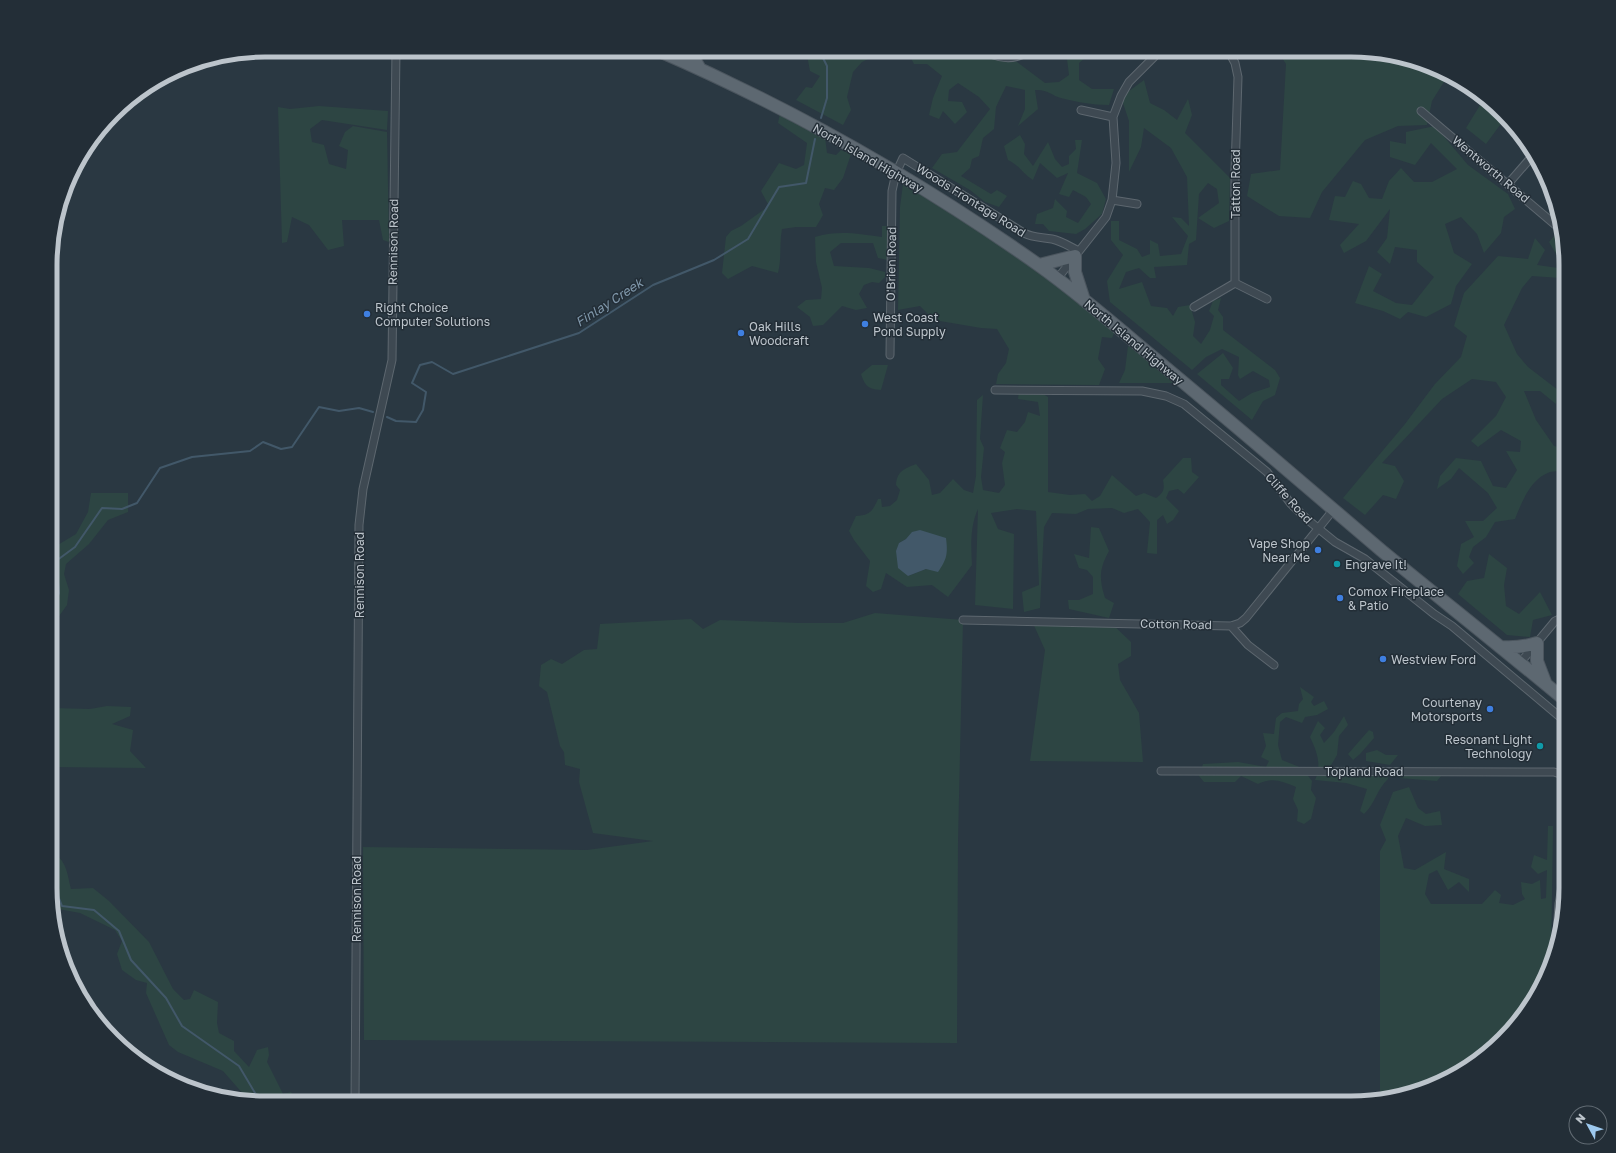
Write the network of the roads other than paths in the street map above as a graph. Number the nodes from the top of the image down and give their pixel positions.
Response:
1 (396, 57) edge
2 (678, 57) edge
3 (692, 57) edge
4 (1002, 57) edge
5 (1016, 57) edge
6 (1154, 57) edge
7 (1232, 57) edge
8 (700, 69) junction
9 (1081, 110) dead end
10 (1421, 111) dead end
11 (1113, 117) junction
12 (1530, 159) edge
13 (896, 173) junction
14 (1508, 184) junction
15 (1112, 200) junction
16 (1137, 204) dead end
17 (1555, 225) edge
18 (1077, 254) junction
19 (1039, 266) junction
20 (1058, 279) junction
21 (1236, 284) junction
22 (1267, 299) dead end
23 (1084, 300) junction
24 (1194, 306) dead end
25 (890, 355) dead end
26 (995, 390) dead end
27 (1334, 509) junction
28 (1318, 529) junction
29 (963, 620) dead end
30 (1559, 620) edge
31 (1231, 626) junction
32 (1537, 643) junction
33 (1501, 647) junction
34 (1520, 663) junction
35 (1274, 665) dead end
36 (1547, 685) junction
37 (1559, 695) edge
38 (1559, 716) edge
39 (1161, 771) dead end
40 (1559, 774) edge
41 (355, 1096) edge

1 - 41 street, Rennison Road
2 - 8 main road, North Island Highway
3 - 8 main road
4 - 5 street
6 - 11 street
7 - 21 street, Tatton Road
8 - 13 main road, North Island Highway
9 - 11 street
10 - 14 street, Wentworth Road
11 - 15 street
12 - 14 street
13 - 18 street, Woods Frontage Road
13 - 19 main road, North Island Highway
13 - 25 street, O'Brien Road
14 - 17 street, Wentworth Road
15 - 16 street
15 - 18 street
18 - 19 main road
18 - 20 street
18 - 23 main road
19 - 20 main road, North Island Highway
20 - 23 main road, North Island Highway
21 - 22 street
21 - 24 street
23 - 27 main road, North Island Highway
26 - 28 street, Cliffe Road
27 - 28 street
27 - 33 main road, North Island Highway
28 - 31 street
28 - 38 street, Cliffe Road
29 - 31 street, Cotton Road
30 - 32 street
31 - 35 street
32 - 33 main road
32 - 34 street
32 - 36 main road
33 - 34 main road, North Island Highway
34 - 36 main road, North Island Highway
36 - 37 main road, North Island Highway
39 - 40 street, Topland Road

